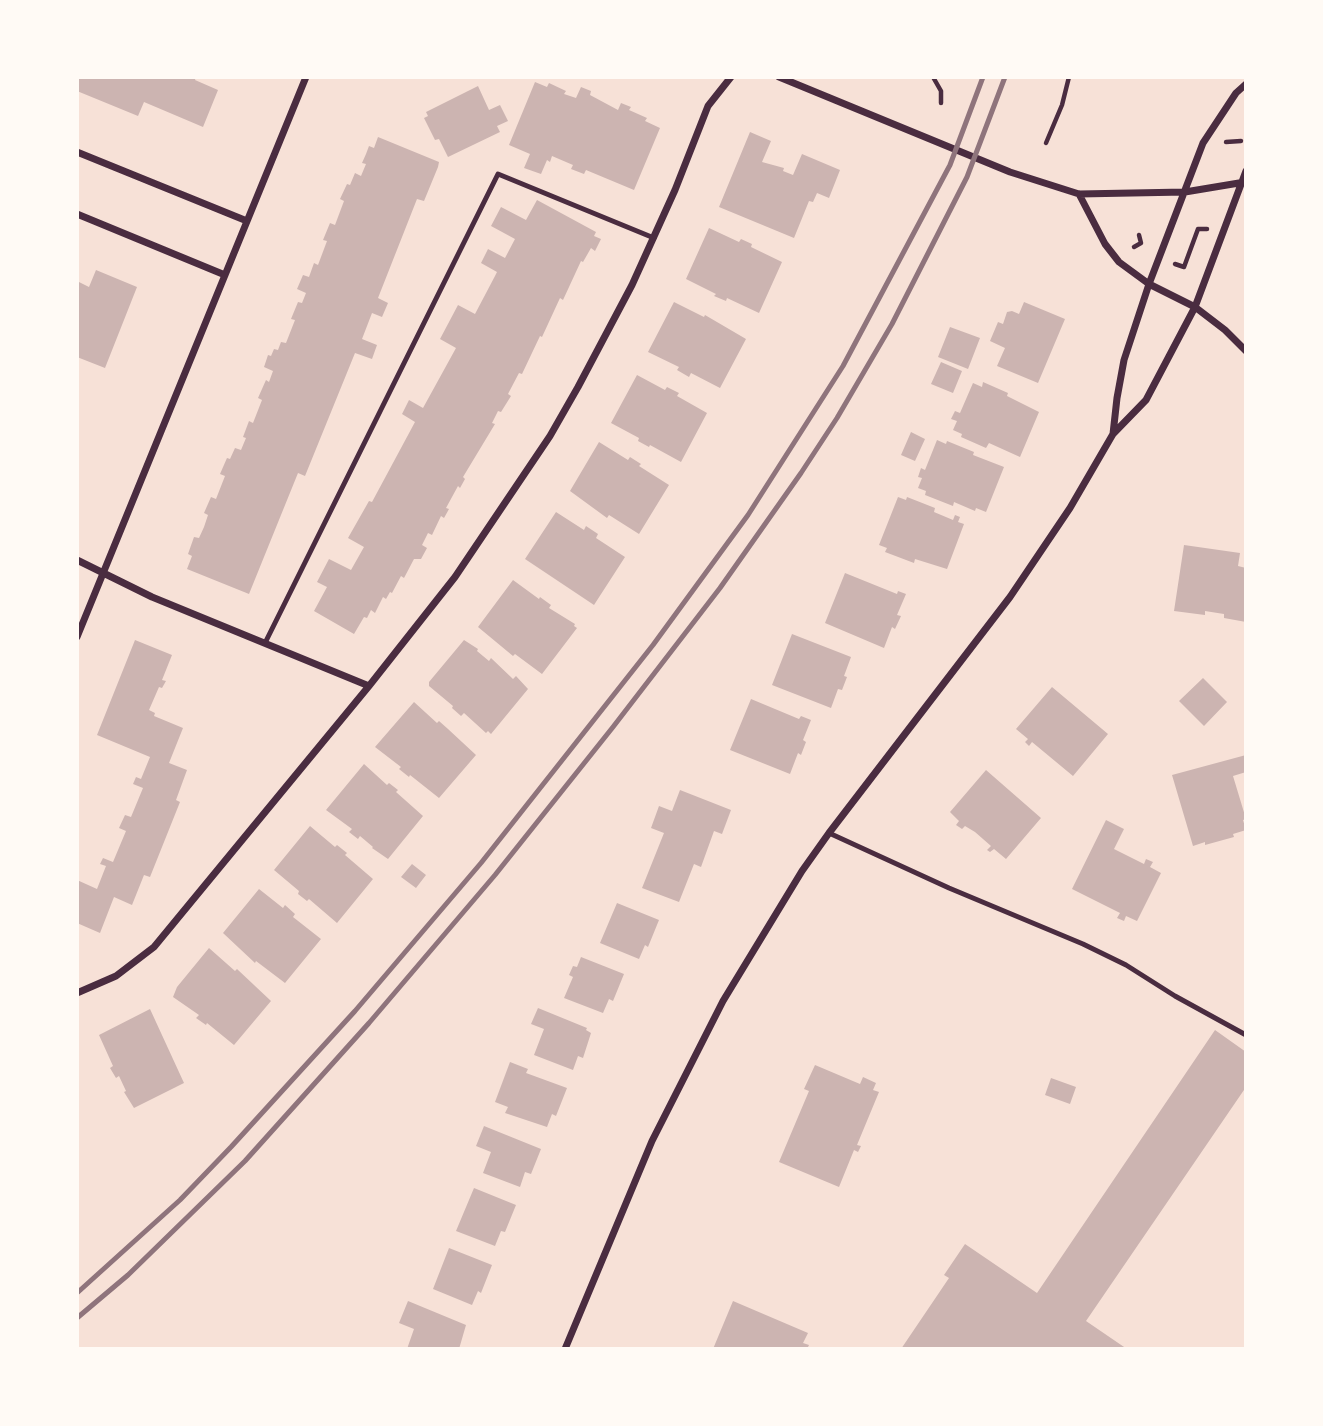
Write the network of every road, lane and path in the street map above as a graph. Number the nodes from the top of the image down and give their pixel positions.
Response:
1 (315, 77) edge
2 (732, 77) edge
3 (779, 77) edge
4 (933, 77) edge
5 (1069, 77) edge
6 (305, 81) edge
7 (1246, 85) edge
8 (941, 103) dead end
9 (1241, 141) dead end
10 (1226, 142) dead end
11 (1046, 143) dead end
12 (77, 152) edge
13 (1246, 171) edge
14 (1244, 182) edge
15 (1185, 192) junction
16 (1079, 194) junction
17 (77, 214) edge
18 (247, 221) junction
19 (1209, 229) dead end
20 (1139, 235) dead end
21 (654, 238) junction
22 (1134, 247) dead end
23 (1175, 264) dead end
24 (225, 275) junction
25 (1149, 284) junction
26 (1195, 307) junction
27 (1246, 351) edge
28 (1113, 434) junction
29 (77, 560) edge
30 (103, 573) junction
31 (80, 623) edge
32 (77, 637) edge
33 (265, 643) junction
34 (369, 686) junction
35 (829, 833) junction
36 (77, 993) edge
37 (1246, 1035) edge
38 (565, 1349) edge

1 - 6 street
2 - 21 street
3 - 16 street
4 - 8 path
5 - 11 path
6 - 18 street
7 - 15 street
9 - 10 path
12 - 18 street
13 - 14 street
14 - 15 street
14 - 26 street
15 - 16 street
15 - 25 street
16 - 25 street
17 - 24 street
18 - 24 street
19 - 23 path
20 - 22 path
21 - 33 lane
21 - 34 street
24 - 30 street
25 - 26 street
25 - 28 street
26 - 27 street
26 - 28 street
28 - 35 street
29 - 30 street
30 - 31 street
30 - 33 street
31 - 32 street
33 - 34 street
34 - 36 street
35 - 37 lane
35 - 38 street

